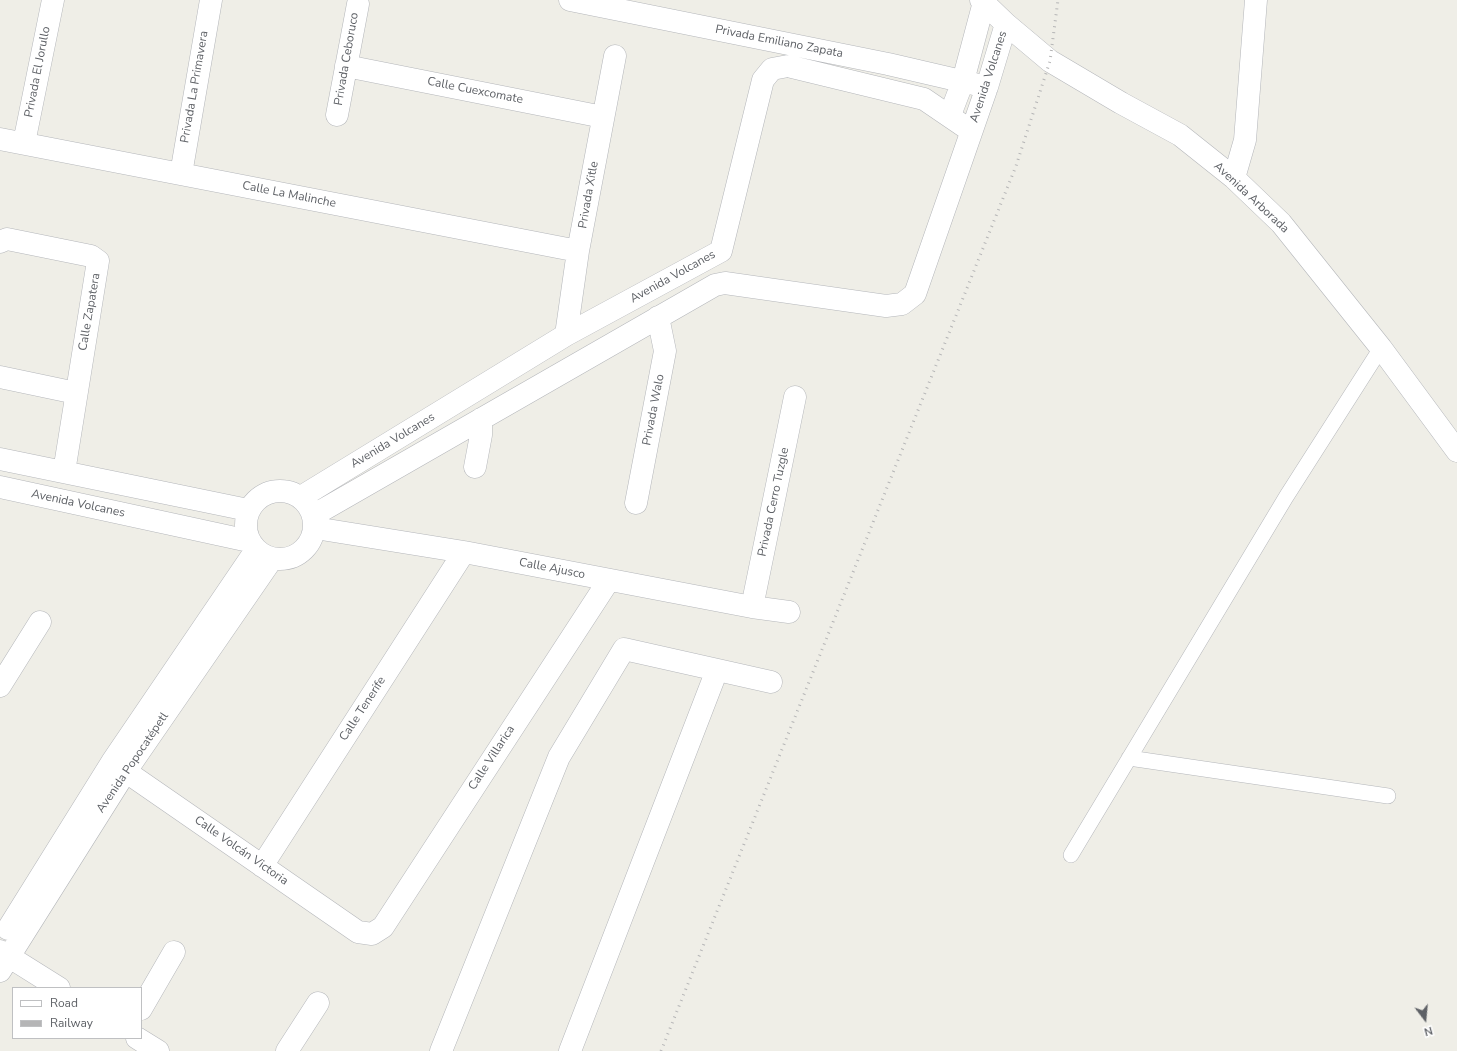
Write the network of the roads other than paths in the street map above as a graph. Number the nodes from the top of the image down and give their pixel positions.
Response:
1 (53, 0) edge
2 (210, 0) edge
3 (570, 0) edge
4 (1256, 0) edge
5 (983, 1) edge
6 (358, 4) dead end
7 (1006, 24) junction
8 (615, 56) dead end
9 (346, 66) junction
10 (963, 81) junction
11 (987, 87) junction
12 (337, 115) dead end
13 (950, 115) junction
14 (603, 116) junction
15 (971, 131) junction
16 (0, 139) edge
17 (24, 143) junction
18 (181, 174) junction
19 (1234, 178) junction
20 (0, 242) edge
21 (578, 251) junction
22 (658, 317) junction
23 (566, 335) junction
24 (1381, 348) junction
25 (0, 377) edge
26 (76, 393) junction
27 (795, 397) dead end
28 (481, 419) junction
29 (1457, 449) edge
30 (0, 459) edge
31 (475, 467) dead end
32 (64, 472) junction
33 (0, 487) edge
34 (301, 497) junction
35 (636, 503) dead end
36 (248, 510) junction
37 (315, 522) junction
38 (259, 550) junction
39 (464, 552) junction
40 (609, 580) junction
41 (752, 607) junction
42 (789, 612) dead end
43 (40, 622) dead end
44 (717, 670) junction
45 (770, 682) dead end
46 (0, 686) edge
47 (1129, 758) junction
48 (119, 767) junction
49 (1388, 796) dead end
50 (1071, 855) dead end
51 (262, 866) junction
52 (372, 934) joint
53 (174, 952) dead end
54 (2, 955) edge
55 (57, 987) edge
56 (318, 1003) dead end
57 (142, 1007) edge
58 (139, 1039) edge
59 (158, 1051) edge
60 (287, 1051) edge
61 (441, 1051) edge
62 (570, 1051) edge

1 - 17 street, Privada El Jorullo
2 - 18 street, Privada La Primavera
3 - 10 street, Privada Emiliano Zapata
4 - 19 street
5 - 7 street, Avenida Arborada
5 - 10 street, Avenida Volcanes
6 - 9 street, Privada Ceboruco
7 - 11 street, Avenida Volcanes
7 - 19 street, Avenida Arborada
8 - 14 street, Privada Xitle
9 - 12 street, Privada Ceboruco
9 - 14 street, Calle Cuexcomate
10 - 11 street, Privada Emiliano Zapata
10 - 13 street, Avenida Volcanes
11 - 15 street, Avenida Volcanes
13 - 15 street, Avenida Volcanes
13 - 23 street, Avenida Volcanes
14 - 21 street, Privada Xitle
15 - 22 street, Avenida Volcanes
16 - 17 street, Calle La Malinche
17 - 18 street, Calle La Malinche
18 - 21 street, Calle La Malinche
19 - 24 street, Avenida Arborada
20 - 26 street, Calle Zapatera
21 - 23 street, Privada Xitle
22 - 28 street, Avenida Volcanes
22 - 35 street, Privada Walo
23 - 34 street, Avenida Volcanes
24 - 29 street, Avenida Arborada
24 - 47 lane
25 - 26 street
26 - 32 street, Calle Zapatera
27 - 41 street, Privada Cerro Tuzgle
28 - 31 street
28 - 37 street, Avenida Volcanes
30 - 32 street
32 - 36 street
33 - 38 street, Avenida Volcanes
34 - 36 street
34 - 37 street
36 - 38 street
37 - 38 street
37 - 39 street, Calle Ajusco
38 - 48 street, Avenida Popocatépetl
39 - 40 street, Calle Ajusco
39 - 51 street, Calle Tenerife
40 - 41 street, Calle Ajusco
40 - 52 street, Calle Villarica
41 - 42 street, Calle Ajusco
43 - 46 street
44 - 45 street
44 - 61 street
44 - 62 street
47 - 49 lane
47 - 50 lane
48 - 51 street, Calle Volcán Victoria
48 - 54 street, Avenida Popocatépetl
51 - 52 street, Calle Volcán Victoria
53 - 57 street
54 - 55 street
56 - 60 street
58 - 59 street

